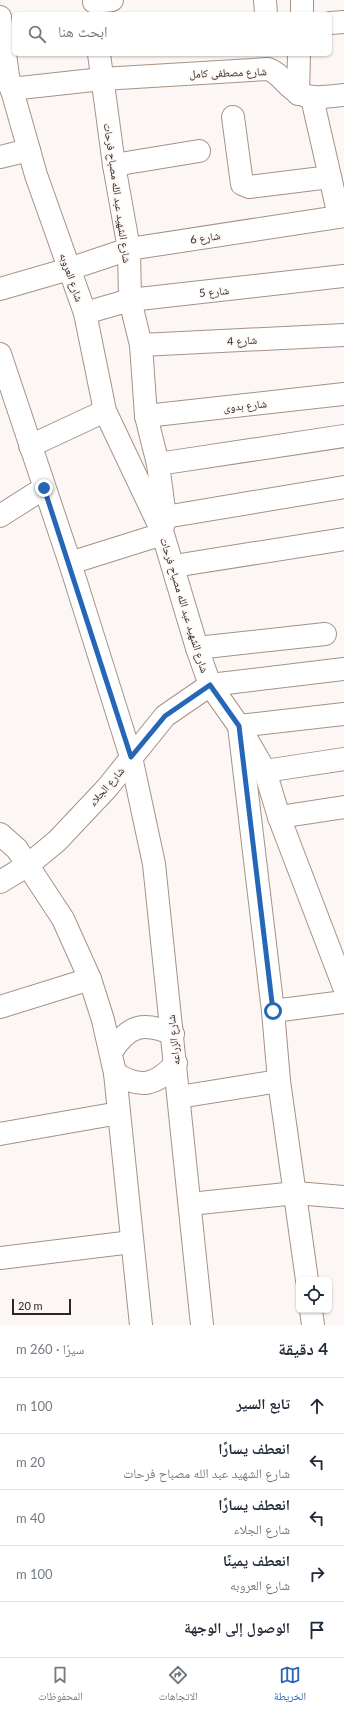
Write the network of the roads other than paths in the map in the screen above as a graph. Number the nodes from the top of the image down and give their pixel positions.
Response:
1 (265, 0) edge
2 (302, 0) edge
3 (266, 12) edge
4 (302, 12) edge
5 (0, 17) edge
6 (344, 22) edge
7 (332, 23) edge
8 (99, 56) edge
9 (299, 56) edge
10 (268, 61) edge
11 (102, 79) junction
12 (6, 81) edge
13 (344, 95) edge
14 (305, 96) junction
15 (232, 117) dead end
16 (29, 150) junction
17 (199, 151) dead end
18 (0, 157) edge
19 (114, 165) junction
20 (330, 177) junction
21 (342, 216) edge
22 (129, 249) junction
23 (70, 269) junction
24 (344, 276) edge
25 (0, 289) edge
26 (130, 300) junction
27 (85, 313) junction
28 (344, 335) edge
29 (141, 345) junction
30 (0, 354) edge
31 (344, 394) edge
32 (105, 411) junction
33 (146, 416) junction
34 (344, 436) edge
35 (30, 446) junction
36 (158, 464) junction
37 (344, 487) edge
38 (44, 488) junction
39 (0, 516) edge
40 (164, 524) junction
41 (344, 539) edge
42 (70, 563) junction
43 (174, 566) junction
44 (325, 634) dead end
45 (197, 648) junction
46 (344, 669) edge
47 (210, 685) junction
48 (344, 714) edge
49 (239, 726) junction
50 (131, 757) junction
51 (344, 759) edge
52 (265, 771) junction
53 (344, 807) edge
54 (279, 818) junction
55 (0, 834) edge
56 (15, 856) edge
57 (0, 882) edge
58 (336, 940) edge
59 (90, 979) junction
60 (344, 987) edge
61 (344, 1002) edge
62 (0, 1007) edge
63 (273, 1011) junction
64 (173, 1034) junction
65 (111, 1052) junction
66 (176, 1063) junction
67 (115, 1073) junction
68 (279, 1081) junction
69 (179, 1097) junction
70 (119, 1113) junction
71 (0, 1134) edge
72 (296, 1193) junction
73 (344, 1197) edge
74 (190, 1204) junction
75 (132, 1242) junction
76 (0, 1258) edge
77 (307, 1277) edge
78 (311, 1313) edge
79 (141, 1325) edge
80 (202, 1325) edge
81 (313, 1325) edge

1 - 3 street
2 - 4 street
5 - 12 street, شارع العروبه
6 - 7 street
8 - 11 street, شارع الشهيد عبد الله مصباح فرحات
9 - 14 street
10 - 11 street, شارع مصطفى كامل
10 - 14 street, شارع مصطفى كامل
11 - 12 street, شارع مصطفى كامل
11 - 19 street, شارع الشهيد عبد الله مصباح فرحات
12 - 16 street, شارع العروبه
13 - 14 street
14 - 20 street
15 - 20 street
16 - 18 street
16 - 23 street, شارع العروبه
17 - 19 street
19 - 22 street, شارع الشهيد عبد الله مصباح فرحات
20 - 21 street
21 - 22 street, شارع 6
22 - 23 street, شارع 6
22 - 26 street, شارع الشهيد عبد الله مصباح فرحات
23 - 25 street, شارع 6
23 - 27 street, شارع العروبه
24 - 26 street, شارع 5
26 - 27 street, شارع 5
26 - 29 street, شارع الشهيد عبد الله مصباح فرحات
27 - 32 street, شارع العروبه
28 - 29 street, شارع 4
29 - 33 street, شارع الشهيد عبد الله مصباح فرحات
30 - 35 street
31 - 33 street, شارع بدوى
32 - 35 street
32 - 40 street, شارع العروبه
33 - 36 street, شارع الشهيد عبد الله مصباح فرحات
34 - 36 street
35 - 38 street
36 - 40 street, شارع الشهيد عبد الله مصباح فرحات
37 - 40 street
38 - 39 street
38 - 42 street
40 - 42 street
40 - 43 street, شارع الشهيد عبد الله مصباح فرحات
41 - 43 street
42 - 50 street
43 - 45 street, شارع الشهيد عبد الله مصباح فرحات
44 - 45 street
45 - 47 street, شارع الشهيد عبد الله مصباح فرحات
46 - 47 street
47 - 49 street, شارع الشهيد عبد الله مصباح فرحات
47 - 50 street, شارع الجلاء
48 - 49 street
49 - 52 street, شارع الشهيد عبد الله مصباح فرحات
49 - 63 street
50 - 56 street, شارع الجلاء
50 - 64 street, شارع الزراعه
51 - 52 street
52 - 54 street, شارع الشهيد عبد الله مصباح فرحات
53 - 54 street
54 - 58 street, شارع الشهيد عبد الله مصباح فرحات
55 - 56 street
56 - 57 street, شارع الجلاء
56 - 59 street
58 - 60 street, شارع الشهيد عبد الله مصباح فرحات
59 - 62 street
59 - 65 street
61 - 63 street
63 - 68 street
64 - 65 street
64 - 66 street, شارع الزراعه
65 - 67 street
66 - 67 street
66 - 69 street, شارع الزراعه
67 - 70 street
68 - 69 street
68 - 72 street
69 - 74 street, شارع الزراعه
70 - 71 street
70 - 75 street
72 - 73 street
72 - 74 street
72 - 77 street
74 - 80 street, شارع الزراعه
75 - 76 street
75 - 79 street
78 - 81 street

